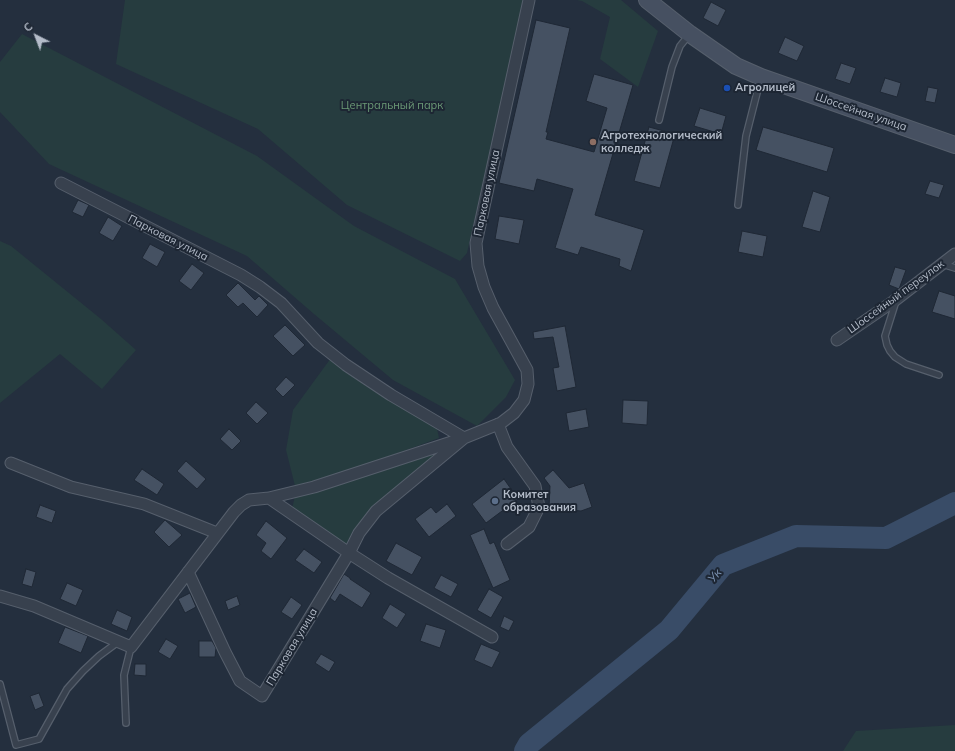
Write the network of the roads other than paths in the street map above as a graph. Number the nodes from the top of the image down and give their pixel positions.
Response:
1 (529, 0) edge
2 (647, 0) edge
3 (690, 34) junction
4 (761, 77) junction
5 (659, 120) dead end
6 (955, 145) edge
7 (61, 183) dead end
8 (738, 205) dead end
9 (955, 254) edge
10 (942, 264) junction
11 (955, 268) edge
12 (897, 299) junction
13 (837, 340) dead end
14 (938, 375) dead end
15 (498, 424) junction
16 (464, 438) junction
17 (11, 463) dead end
18 (269, 498) junction
19 (217, 533) junction
20 (507, 544) dead end
21 (349, 553) junction
22 (188, 572) junction
23 (0, 596) edge
24 (492, 637) dead end
25 (119, 642) junction
26 (131, 647) junction
27 (0, 684) edge
28 (126, 723) dead end

1 - 15 street, Парковая улица
2 - 3 main road, Шоссейная улица
3 - 4 main road, Шоссейная улица
3 - 5 lane
4 - 6 main road, Шоссейная улица
4 - 8 lane
7 - 16 street, Парковая улица
9 - 10 street, Шоссейный переулок
10 - 11 lane
10 - 12 street, Шоссейный переулок
12 - 13 street, Шоссейный переулок
12 - 14 lane
15 - 16 street, Парковая улица
15 - 20 street
16 - 18 street, Парковая улица
16 - 21 street, Парковая улица
17 - 19 street
18 - 19 street, Парковая улица
18 - 21 street
19 - 22 street, Парковая улица
21 - 22 street, Парковая улица
21 - 24 street
22 - 26 street, Парковая улица
23 - 25 street
25 - 26 street
25 - 27 lane
26 - 28 lane

